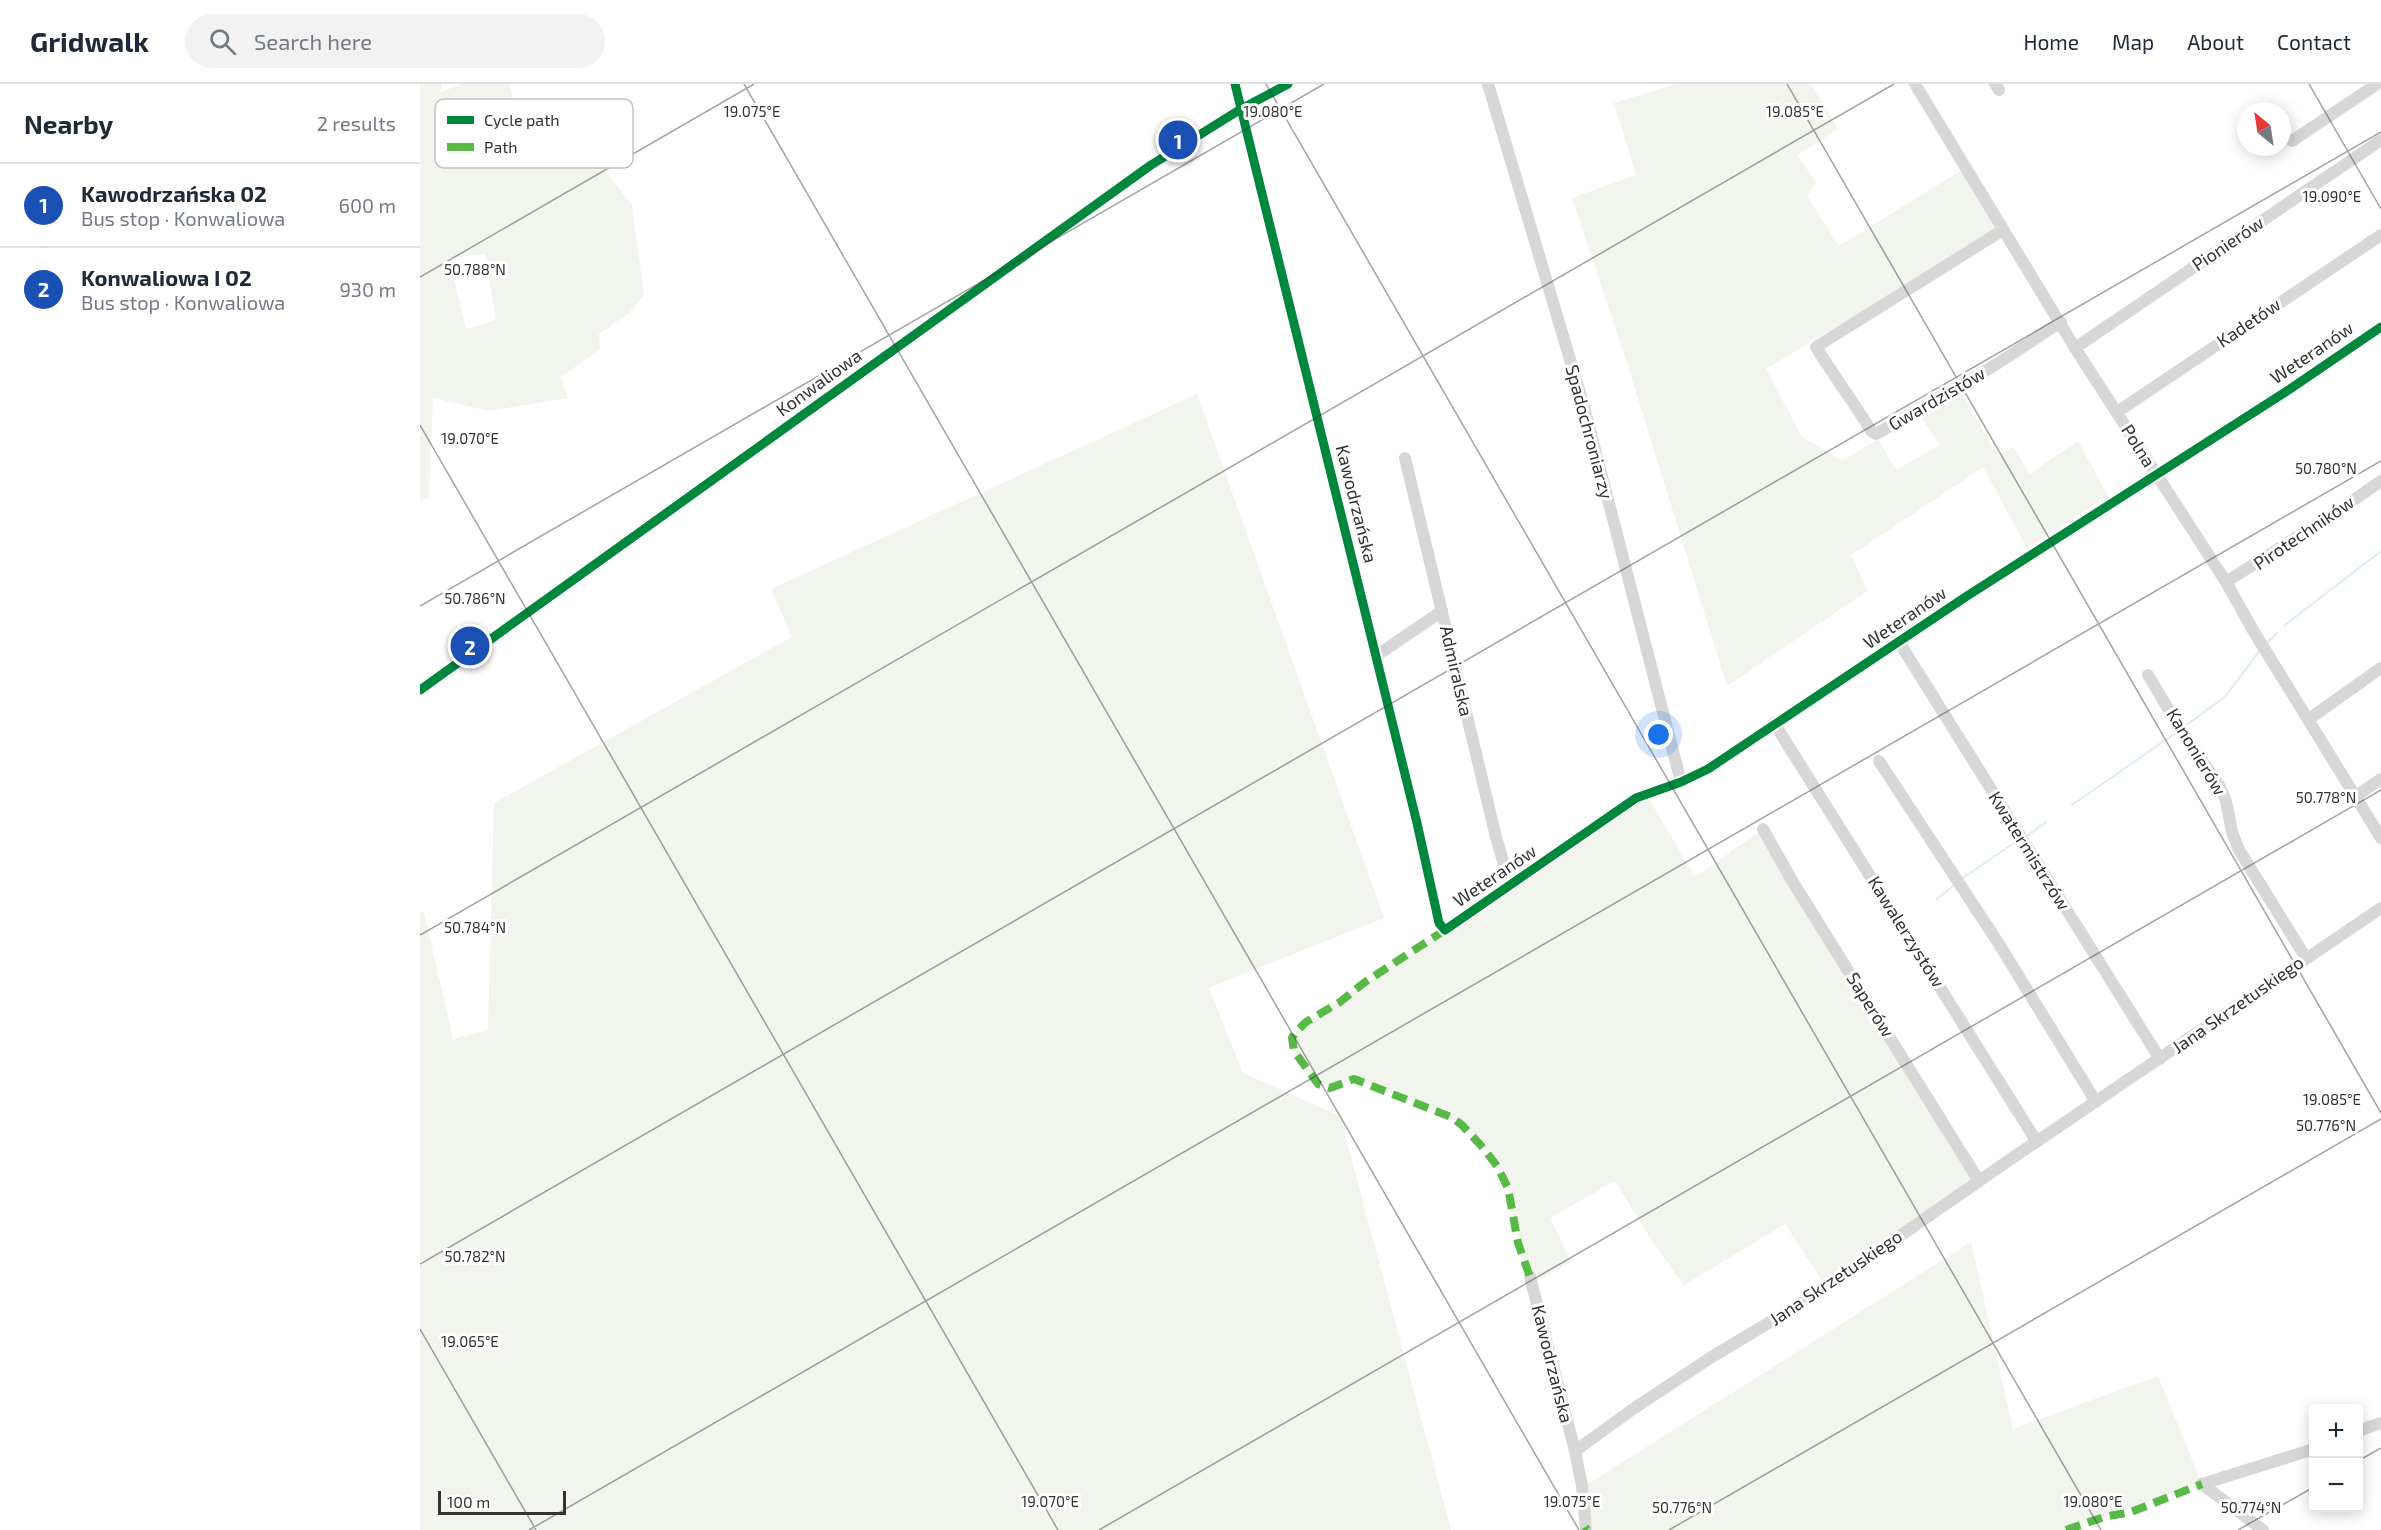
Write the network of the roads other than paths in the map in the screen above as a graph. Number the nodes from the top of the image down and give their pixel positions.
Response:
1 (1236, 84) edge
2 (1288, 84) edge
3 (1488, 84) edge
4 (1915, 84) edge
5 (2378, 84) edge
6 (1241, 109) junction
7 (2381, 140) edge
8 (2292, 141) dead end
9 (2003, 230) junction
10 (2381, 235) edge
11 (2061, 322) junction
12 (2381, 327) edge
13 (2075, 348) junction
14 (2117, 412) junction
15 (1405, 458) dead end
16 (2156, 474) junction
17 (2381, 481) edge
18 (2226, 582) junction
19 (1442, 612) junction
20 (1899, 642) junction
21 (1376, 656) junction
22 (2381, 668) edge
23 (2148, 675) dead end
24 (420, 690) edge
25 (2309, 719) junction
26 (1774, 723) junction
27 (1880, 761) dead end
28 (2381, 779) edge
29 (1682, 782) junction
30 (2356, 796) junction
31 (1763, 829) dead end
32 (2381, 838) edge
33 (1515, 881) junction
34 (2381, 908) edge
35 (1445, 930) joint
36 (2306, 958) junction
37 (2160, 1059) junction
38 (2096, 1102) junction
39 (2037, 1142) junction
40 (1979, 1180) junction
41 (1530, 1277) dead end
42 (2381, 1423) edge
43 (2363, 1429) edge
44 (2309, 1450) edge
45 (1575, 1451) junction
46 (1586, 1528) edge
47 (2263, 1530) edge

1 - 6 street, Kawodrzańska
2 - 6 street, Konwaliowa
3 - 29 street, Spadochroniarzy
4 - 9 street, Polna
5 - 8 street
6 - 21 street, Kawodrzańska
6 - 24 street, Konwaliowa
7 - 13 street, Pionierów
9 - 11 street, Polna
9 - 11 street, Gwardzistów
10 - 14 street, Kadetów
11 - 13 street, Polna
12 - 16 street, Weteranów
13 - 14 street, Polna
14 - 16 street, Polna
15 - 19 street, Admiralska
16 - 18 street, Polna
16 - 20 street, Weteranów
17 - 18 street, Pirotechników
18 - 25 street, Polna
19 - 21 street
19 - 33 street, Admiralska
20 - 26 street, Weteranów
20 - 37 street, Kwatermistrzów
21 - 35 street, Kawodrzańska
22 - 25 street
23 - 36 street, Kanonierów
25 - 30 street, Polna
26 - 29 street, Weteranów
26 - 39 street, Kawalerzystów
27 - 38 street
28 - 30 street
29 - 33 street, Weteranów
30 - 32 street, Polna
31 - 40 street, Saperów
33 - 35 street, Weteranów
34 - 36 street, Jana Skrzetuskiego
36 - 37 street, Jana Skrzetuskiego
37 - 38 street, Jana Skrzetuskiego
38 - 39 street, Jana Skrzetuskiego
39 - 40 street, Jana Skrzetuskiego
40 - 45 street, Jana Skrzetuskiego
41 - 45 street, Kawodrzańska
42 - 43 street
44 - 47 street
45 - 46 street, Kawodrzańska

